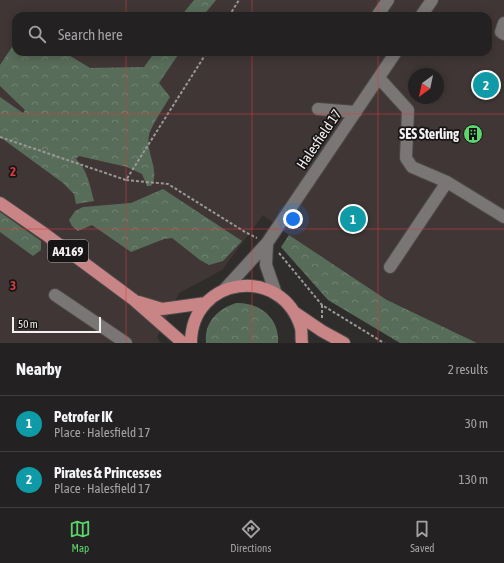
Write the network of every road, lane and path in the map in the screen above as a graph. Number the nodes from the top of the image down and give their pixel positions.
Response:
1 (239, 0) edge
2 (388, 0) edge
3 (232, 12) edge
4 (380, 12) edge
5 (504, 23) edge
6 (504, 34) edge
7 (204, 56) edge
8 (393, 56) edge
9 (379, 78) junction
10 (318, 109) dead end
11 (356, 112) junction
12 (0, 138) edge
13 (447, 182) junction
14 (0, 203) edge
15 (504, 217) edge
16 (268, 243) junction
17 (390, 267) dead end
18 (224, 290) junction
19 (276, 294) junction
20 (55, 295) dead end
21 (134, 300) junction
22 (206, 303) junction
23 (294, 312) junction
24 (126, 343) edge
25 (183, 343) edge
26 (191, 343) edge
27 (302, 343) edge
28 (344, 343) edge

1 - 3 path
2 - 4 street
5 - 6 street
7 - 12 path
8 - 9 street, Halesfield 17
9 - 11 street, Halesfield 17
9 - 13 street
10 - 11 street
11 - 16 street, Halesfield 17
13 - 15 street
13 - 17 street
14 - 21 main road, A4169
16 - 18 street, Halesfield 17
16 - 19 street
18 - 19 main road
18 - 22 main road
19 - 23 main road
20 - 24 street
21 - 22 main road, A4169
21 - 25 main road, A4169
22 - 26 main road
23 - 27 main road
23 - 28 main road

